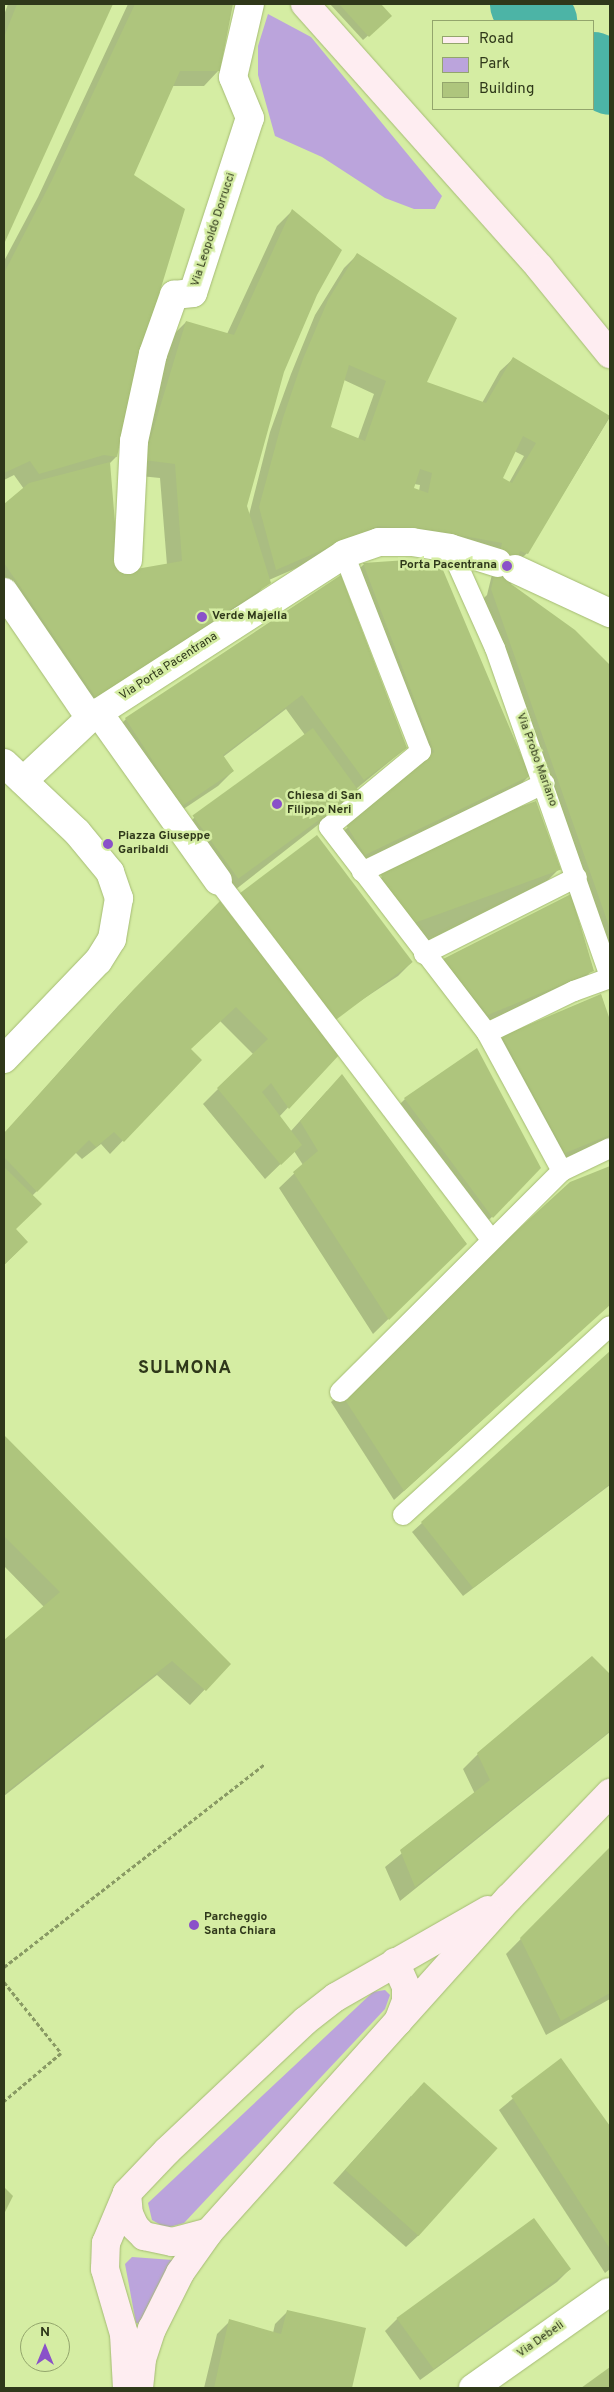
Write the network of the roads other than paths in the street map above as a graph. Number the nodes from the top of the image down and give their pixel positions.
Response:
1 (250, 4) edge
2 (305, 4) edge
3 (610, 354) edge
4 (450, 548) junction
5 (344, 554) junction
6 (128, 560) dead end
7 (4, 592) edge
8 (610, 613) edge
9 (94, 715) junction
10 (4, 763) edge
11 (23, 782) junction
12 (545, 783) junction
13 (362, 872) junction
14 (577, 878) junction
15 (218, 881) joint
16 (424, 954) junction
17 (610, 978) edge
18 (487, 1032) junction
19 (4, 1059) edge
20 (610, 1148) edge
21 (562, 1171) junction
22 (491, 1240) junction
23 (610, 1326) edge
24 (340, 1392) dead end
25 (402, 1515) dead end
26 (610, 1793) edge
27 (509, 1898) junction
28 (395, 1962) junction
29 (397, 2023) junction
30 (127, 2193) junction
31 (209, 2232) junction
32 (609, 2292) dead end
33 (128, 2388) edge
34 (139, 2388) edge
35 (473, 2388) edge

1 - 6 street, Via Leopoldo Dorrucci
2 - 3 street
4 - 5 street, Via Porta Pacentrana
4 - 8 street, Via Porta Pacentrana
4 - 12 lane, Via Probo Mariano
5 - 9 street, Via Porta Pacentrana
5 - 13 lane
7 - 9 street
9 - 11 street, Via Porta Pacentrana
9 - 15 street
10 - 11 street
11 - 19 street
12 - 13 lane
12 - 14 lane, Via Probo Mariano
13 - 16 lane
14 - 16 lane
14 - 17 lane, Via Probo Mariano
15 - 22 lane
16 - 18 lane
17 - 18 lane
18 - 21 lane
20 - 21 lane
21 - 22 lane
22 - 24 lane
23 - 25 lane
26 - 27 street
27 - 28 street
27 - 29 street
28 - 29 street
28 - 30 street
29 - 31 street
30 - 31 street
30 - 33 street
31 - 34 street
32 - 35 street, Via Debeli

